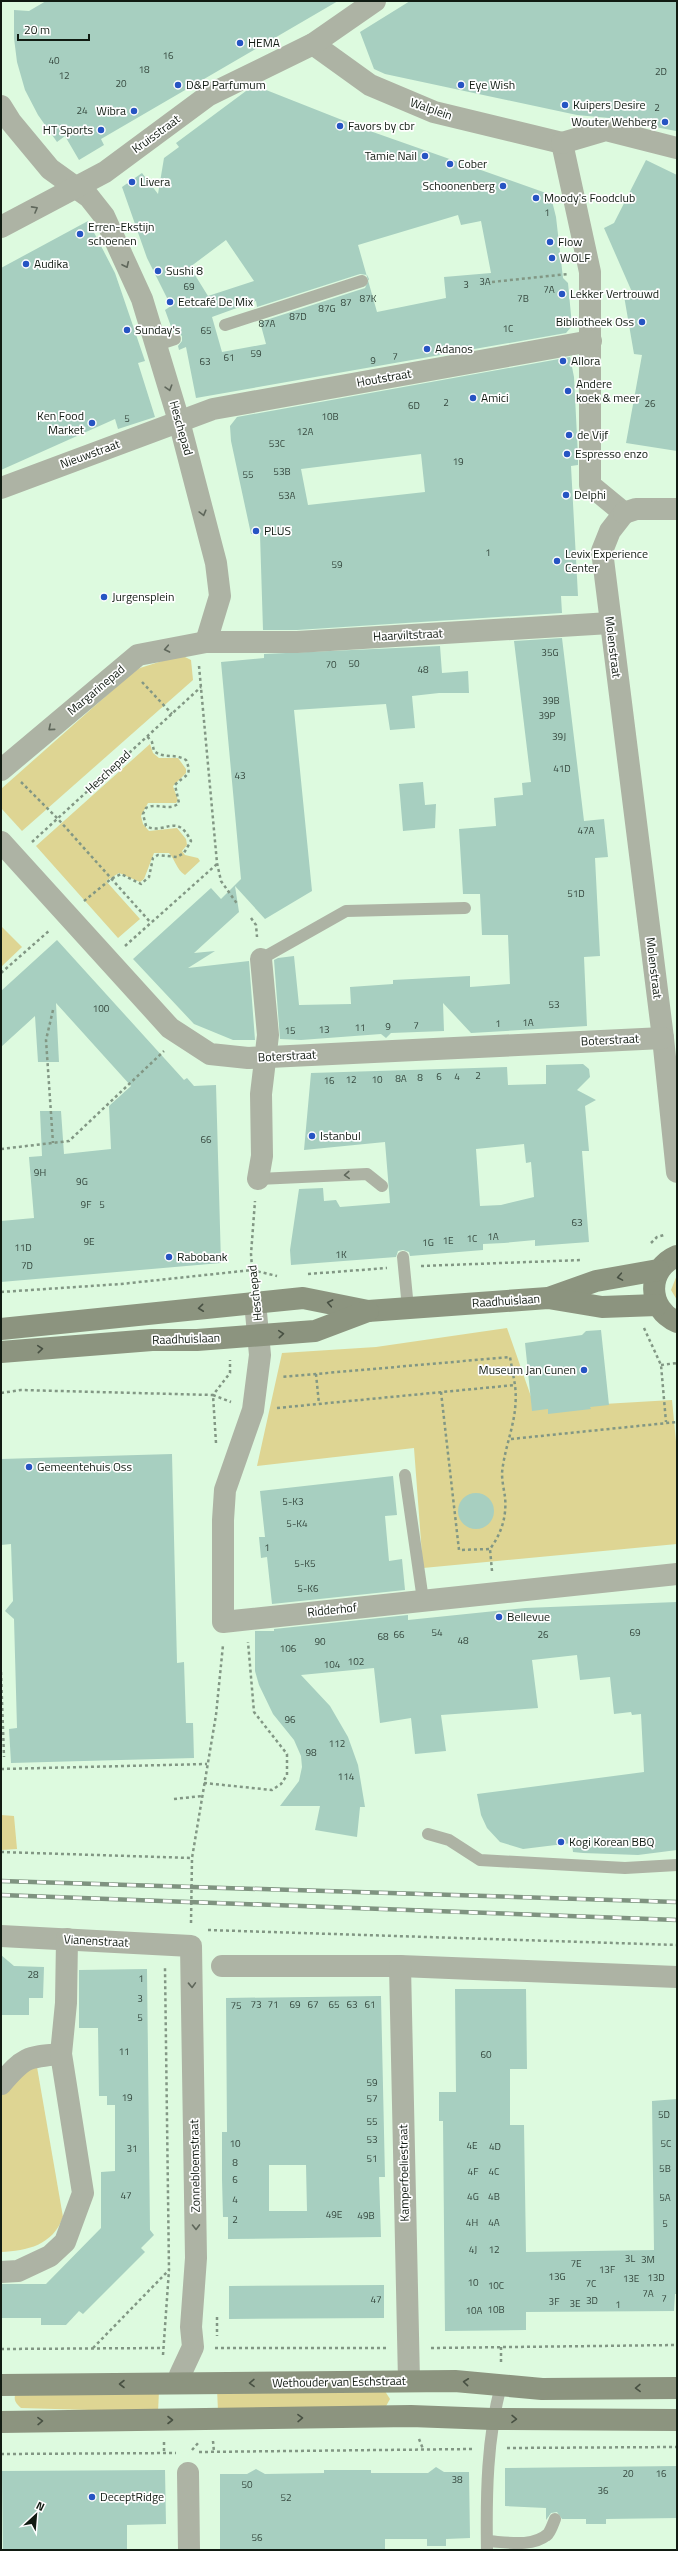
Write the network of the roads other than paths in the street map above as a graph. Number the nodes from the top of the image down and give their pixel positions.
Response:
1 (375, 1) edge
2 (313, 44) junction
3 (1, 106) edge
4 (562, 143) junction
5 (677, 144) edge
6 (677, 148) edge
7 (75, 187) junction
8 (1, 228) edge
9 (362, 281) dead end
10 (225, 325) dead end
11 (591, 341) junction
12 (179, 421) junction
13 (1, 488) edge
14 (677, 509) edge
15 (624, 513) junction
16 (610, 623) junction
17 (206, 642) junction
18 (9, 775) edge
19 (1, 842) edge
20 (466, 908) dead end
21 (261, 959) joint
22 (662, 1038) junction
23 (265, 1057) junction
24 (677, 1172) edge
25 (258, 1179) joint
26 (382, 1186) dead end
27 (677, 1256) edge
28 (403, 1262) road end
29 (658, 1270) junction
30 (548, 1298) junction
31 (256, 1302) junction
32 (657, 1305) junction
33 (408, 1308) junction
34 (368, 1311) junction
35 (677, 1322) edge
36 (1, 1329) edge
37 (260, 1335) junction
38 (1, 1352) edge
39 (405, 1474) dead end
40 (677, 1574) edge
41 (423, 1600) junction
42 (224, 1622) joint
43 (428, 1834) dead end
44 (677, 1865) edge
45 (1, 1936) edge
46 (191, 1938) joint
47 (67, 1939) junction
48 (222, 1966) dead end
49 (400, 1966) junction
50 (677, 1977) edge
51 (61, 2054) junction
52 (1, 2084) edge
53 (1, 2272) edge
54 (409, 2381) junction
55 (180, 2383) junction
56 (1, 2385) edge
57 (501, 2385) junction
58 (677, 2388) edge
59 (411, 2416) junction
60 (492, 2419) junction
61 (677, 2420) edge
62 (1, 2422) edge
63 (186, 2459) road end
64 (555, 2519) dead end
65 (487, 2546) edge
66 (189, 2550) edge

1 - 2 street, Kruisstraat
2 - 4 street, Walplein
2 - 7 street, Kruisstraat
3 - 7 street, Heschepad
4 - 6 street
4 - 11 street
5 - 6 street
8 -> 7 street, Kruisstraat
7 -> 12 street, Heschepad
9 - 10 lane
11 - 12 street, Houtstraat
11 - 15 street
12 - 13 street, Nieuwstraat
12 -> 17 street, Heschepad
14 - 15 street
15 - 16 street, Molenstraat
16 - 17 street, Haarviltstraat
16 - 22 street, Molenstraat
17 -> 18 street, Margarinepad
19 - 23 street, Boterstraat
20 - 21 lane
21 - 23 street
22 - 23 street, Boterstraat
22 - 24 street, Molenstraat
23 - 25 street
26 -> 25 lane
27 - 29 street
28 - 33 lane
29 -> 30 street, Raadhuislaan
29 - 32 street
30 - 32 street, Raadhuislaan
30 - 33 street, Raadhuislaan
34 -> 31 street, Raadhuislaan
31 -> 36 street, Raadhuislaan
31 - 37 street, Heschepad
32 - 35 street
33 - 34 street, Raadhuislaan
37 -> 34 street, Raadhuislaan
38 -> 37 street, Raadhuislaan
37 - 42 street, Heschepad
39 - 41 lane
40 - 41 street, Ridderhof
41 - 42 street, Ridderhof
43 - 44 lane
45 - 47 street, Vianenstraat
46 - 47 street, Vianenstraat
46 -> 55 street, Zonnebloemstraat
47 - 51 street
48 - 49 street
49 - 50 street
49 - 54 street, Kamperfoeliestraat
51 - 52 street
51 - 53 street
54 -> 55 street, Wethouder van Eschstraat
57 -> 54 street, Wethouder van Eschstraat
54 - 59 street
55 -> 56 street, Wethouder van Eschstraat
58 -> 57 street, Wethouder van Eschstraat
57 - 60 lane
59 - 60 street
62 -> 59 street
60 -> 61 street
60 - 65 lane
63 - 66 street
64 - 65 lane

